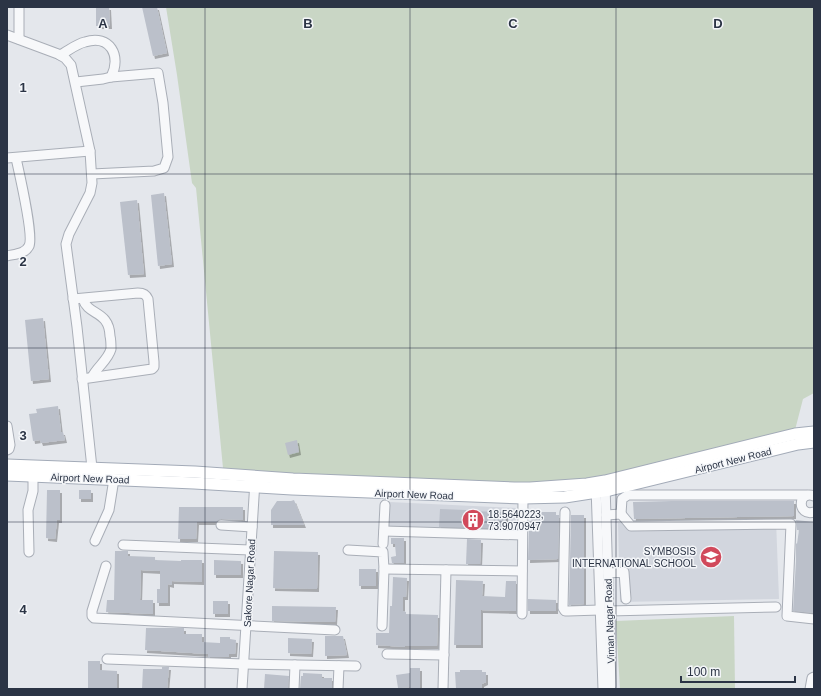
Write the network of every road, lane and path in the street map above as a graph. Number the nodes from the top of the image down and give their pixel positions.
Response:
1 (20, 7) edge
2 (7, 35) edge
3 (19, 40) junction
4 (60, 55) junction
5 (110, 77) junction
6 (76, 82) junction
7 (90, 151) junction
8 (11, 158) edge
9 (92, 174) junction
10 (7, 256) edge
11 (73, 299) junction
12 (83, 299) junction
13 (92, 377) junction
14 (82, 379) junction
15 (7, 426) edge
16 (814, 432) edge
17 (814, 442) edge
18 (7, 450) edge
19 (7, 465) edge
20 (92, 468) junction
21 (7, 475) edge
22 (33, 476) junction
23 (114, 479) junction
24 (255, 482) junction
25 (601, 487) junction
26 (810, 495) edge
27 (523, 498) junction
28 (384, 505) dead end
29 (565, 512) dead end
30 (814, 512) edge
31 (621, 514) junction
32 (606, 515) junction
33 (798, 517) junction
34 (221, 525) dead end
35 (252, 527) junction
36 (384, 531) junction
37 (522, 536) junction
38 (95, 541) dead end
39 (383, 544) dead end
40 (123, 545) dead end
41 (250, 550) junction
42 (348, 550) dead end
43 (29, 552) dead end
44 (106, 566) dead end
45 (384, 569) junction
46 (446, 570) junction
47 (522, 571) junction
48 (608, 572) junction
49 (626, 599) dead end
50 (776, 608) dead end
51 (604, 610) junction
52 (522, 614) dead end
53 (814, 619) edge
54 (246, 625) junction
55 (382, 626) dead end
56 (334, 630) dead end
57 (387, 654) dead end
58 (444, 655) junction
59 (108, 659) dead end
60 (244, 664) junction
61 (295, 665) junction
62 (339, 666) junction
63 (356, 666) dead end
64 (814, 677) edge
65 (242, 689) edge
66 (294, 689) edge
67 (338, 689) edge
68 (443, 689) edge
69 (603, 689) edge
70 (610, 689) edge
71 (810, 689) edge

1 - 3 street
2 - 3 street
3 - 4 street
4 - 5 street
4 - 6 street
5 - 6 street
5 - 9 street
6 - 7 street
7 - 8 street
7 - 9 street
8 - 10 street
9 - 11 street
11 - 12 street
11 - 14 street
12 - 13 street
12 - 13 street
13 - 14 street
14 - 20 street
15 - 18 street
16 - 25 main road, Airport New Road
17 - 25 main road, Airport New Road
19 - 20 main road, Airport New Road
20 - 24 main road, Airport New Road
21 - 22 main road, Airport New Road
22 - 23 main road, Airport New Road
22 - 43 street
23 - 24 main road, Airport New Road
23 - 38 street
24 - 25 main road, Airport New Road
24 - 27 main road, Airport New Road
24 - 35 street, Sakore Nagar Road
25 - 27 main road, Airport New Road
25 - 32 street, Viman Nagar Road
25 - 51 street, Viman Nagar Road
26 - 31 street
26 - 33 street
27 - 37 street
28 - 36 street
29 - 51 street
30 - 33 street
31 - 32 street
31 - 33 street
32 - 48 street, Viman Nagar Road
33 - 53 street
34 - 35 street
35 - 41 street, Sakore Nagar Road
36 - 37 street
36 - 39 street
37 - 47 street
40 - 41 street
41 - 54 street, Sakore Nagar Road
42 - 45 street
44 - 54 street
45 - 46 street
45 - 55 street
46 - 47 street
46 - 58 street
47 - 52 street
48 - 49 street
48 - 51 street, Viman Nagar Road
50 - 51 street
51 - 69 street, Viman Nagar Road
51 - 70 street, Viman Nagar Road
54 - 56 street
54 - 60 street, Sakore Nagar Road
57 - 58 street
58 - 68 street
59 - 60 street
60 - 61 street
60 - 65 street, Sakore Nagar Road
61 - 62 street
61 - 66 street
62 - 63 street
62 - 67 street
64 - 71 street

